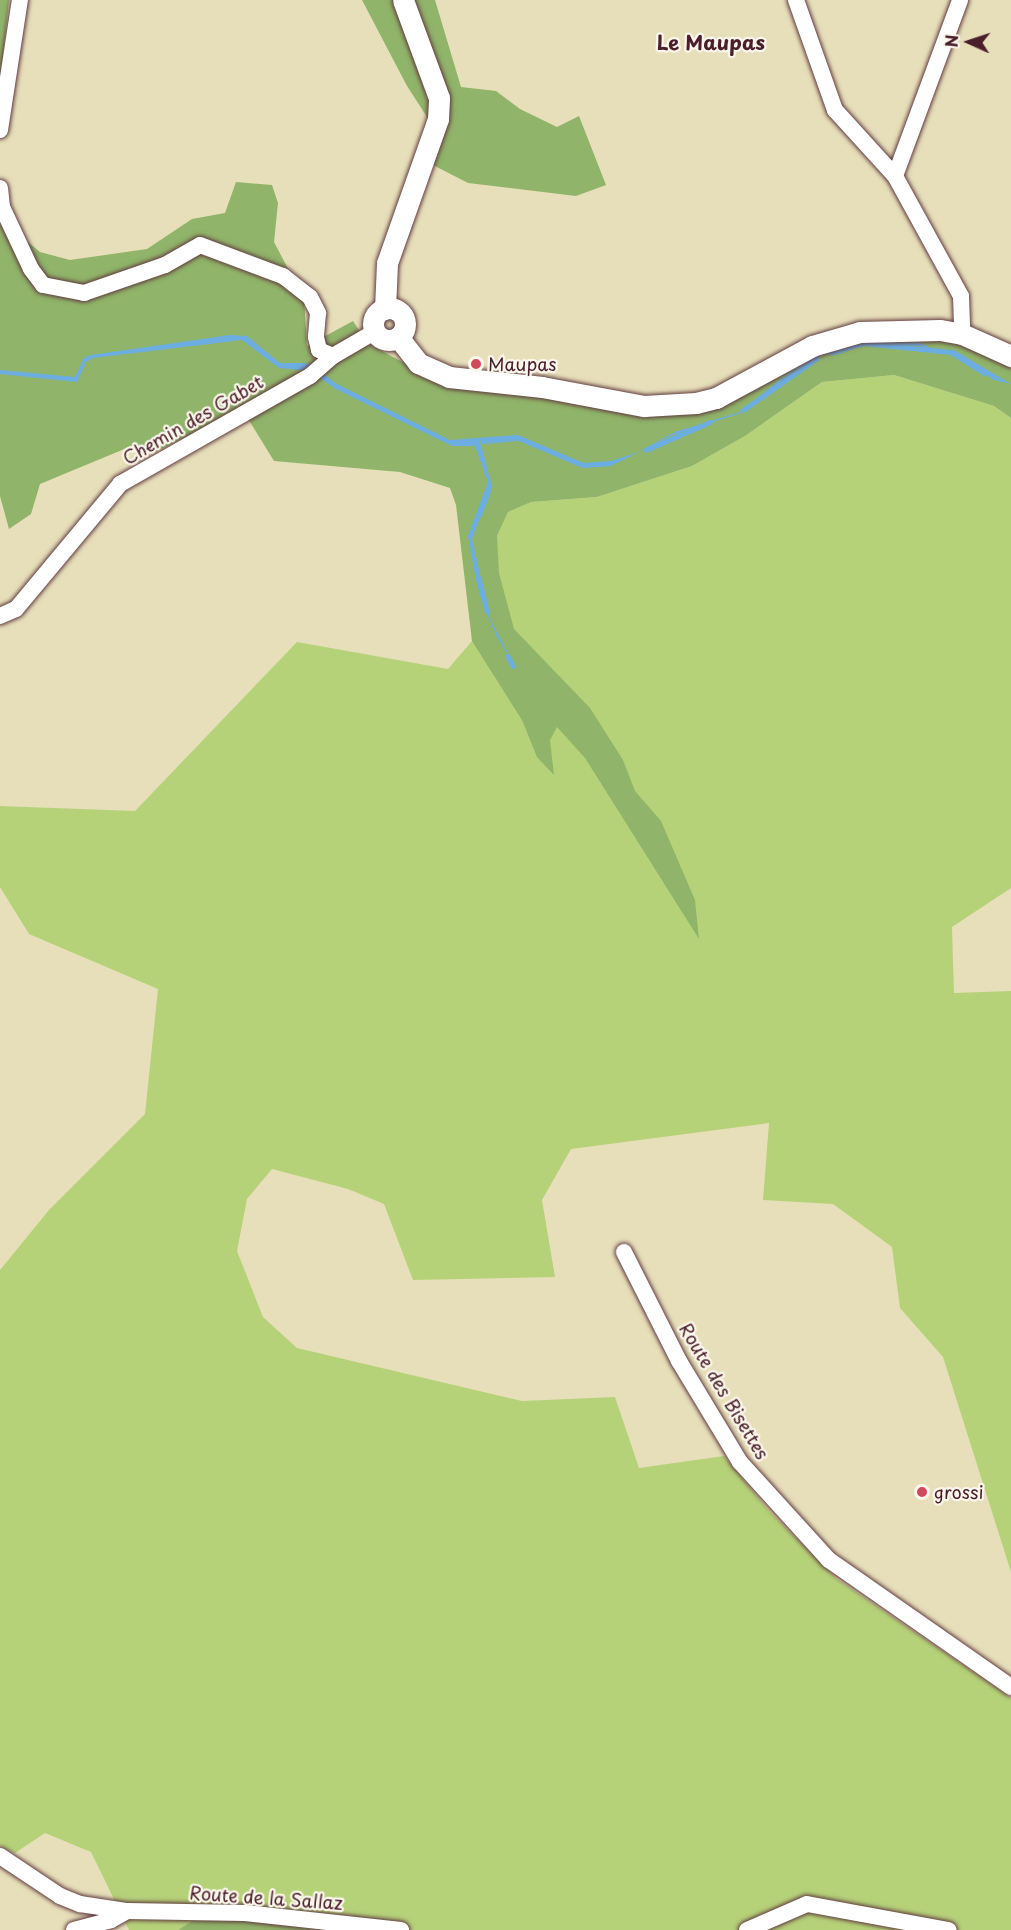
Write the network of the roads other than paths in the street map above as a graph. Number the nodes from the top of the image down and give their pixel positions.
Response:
1 (20, 0) edge
2 (403, 0) edge
3 (796, 0) edge
4 (960, 0) edge
5 (0, 130) edge
6 (895, 176) junction
7 (0, 188) edge
8 (385, 309) junction
9 (376, 331) junction
10 (962, 334) junction
11 (398, 337) junction
12 (1011, 356) edge
13 (322, 366) junction
14 (0, 616) edge
15 (624, 1252) dead end
16 (1011, 1687) edge
17 (0, 1856) edge
18 (127, 1911) junction
19 (74, 1930) edge
20 (401, 1930) edge
21 (747, 1930) edge
22 (949, 1930) edge

1 - 5 street
2 - 8 street
3 - 6 street
4 - 6 street
6 - 10 street
7 - 13 street
8 - 9 street
8 - 11 street
9 - 11 street
9 - 13 street, Chemin des Gabet
10 - 11 street
10 - 12 street
13 - 14 street, Chemin des Gabet
15 - 16 street, Route des Bisettes
17 - 18 street, Route de la Sallaz
18 - 19 street
18 - 20 street, Route de la Sallaz
21 - 22 street

